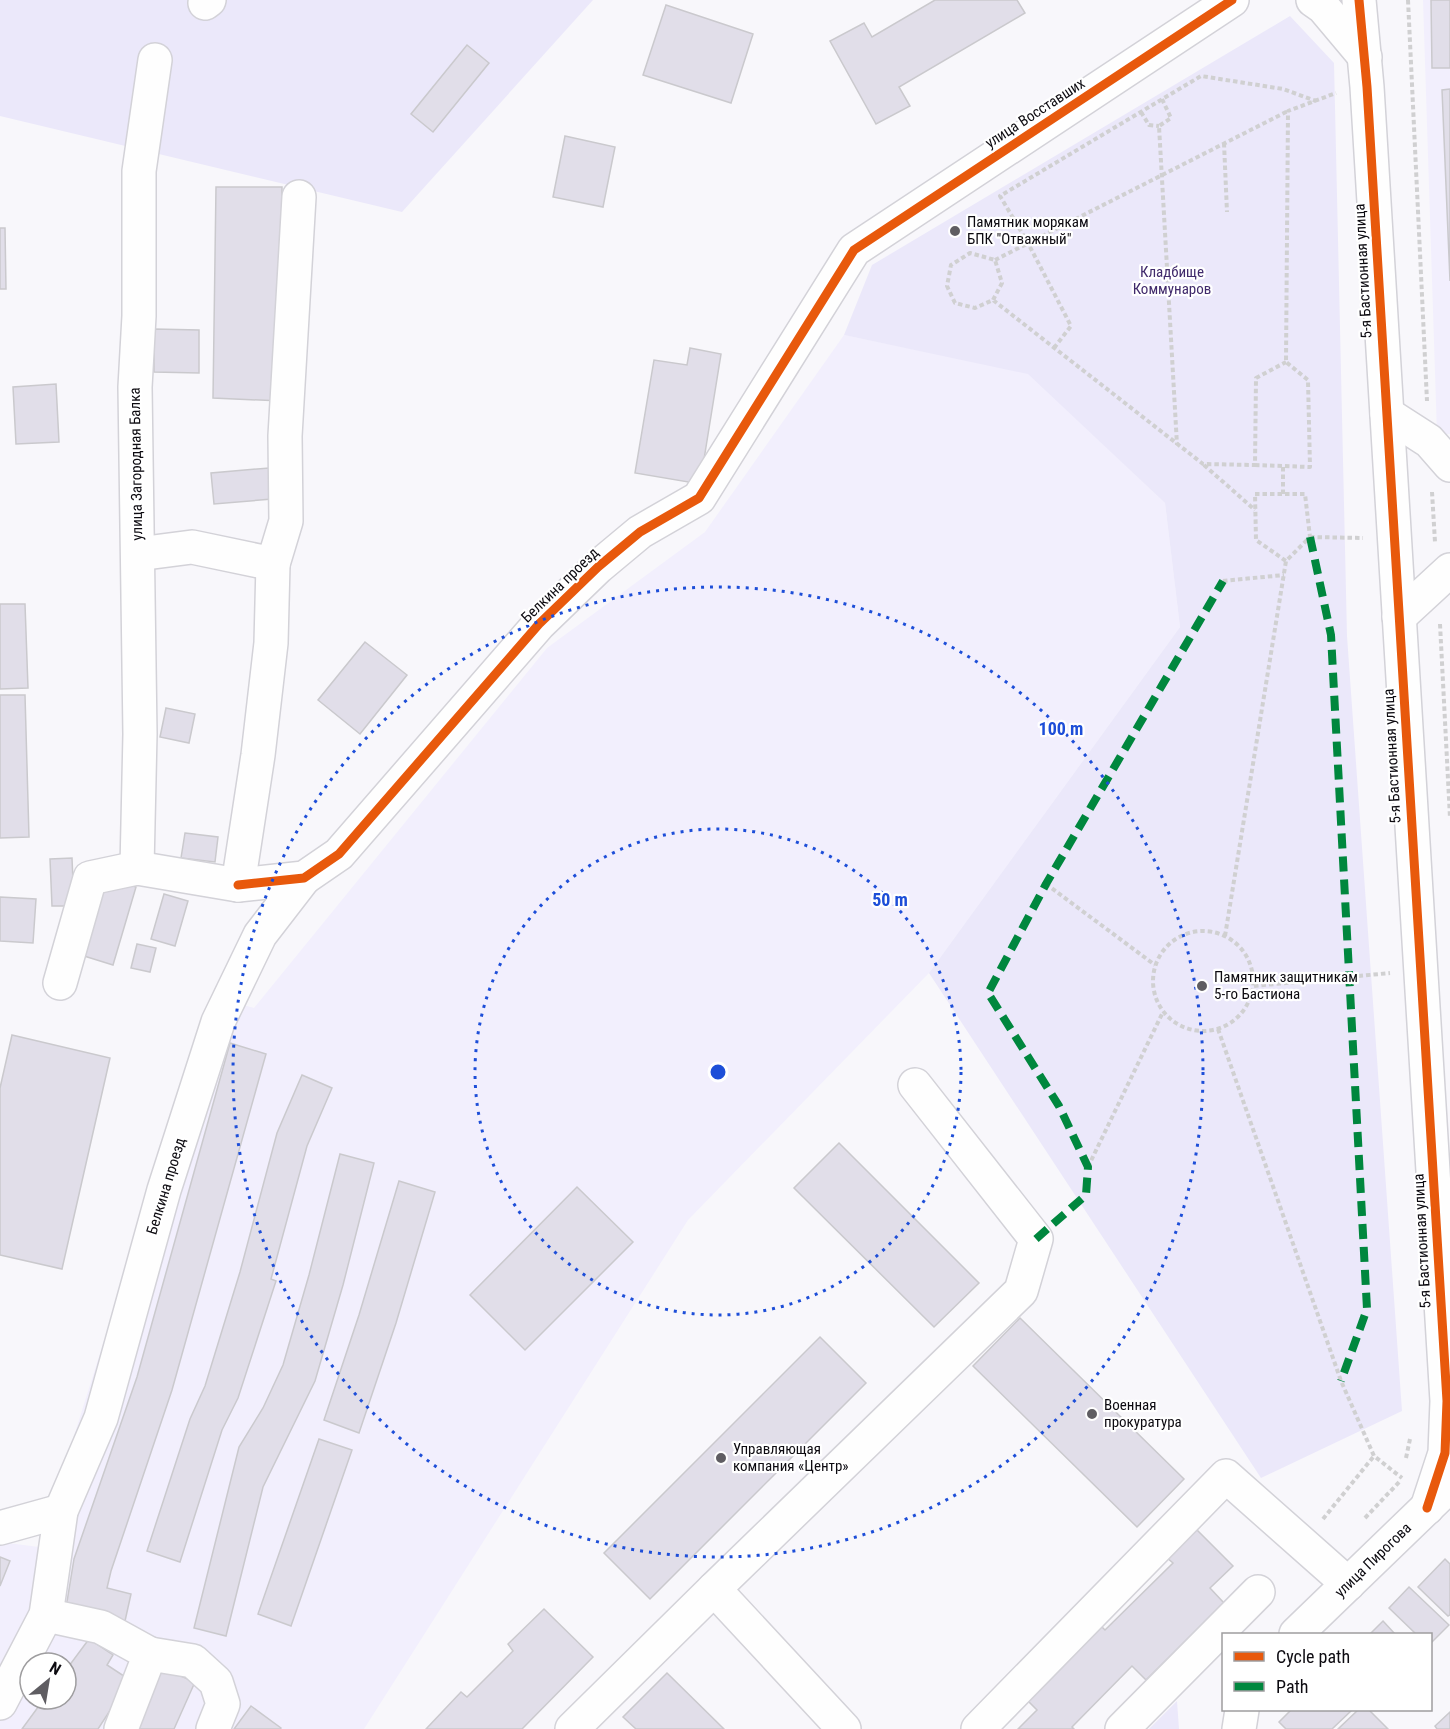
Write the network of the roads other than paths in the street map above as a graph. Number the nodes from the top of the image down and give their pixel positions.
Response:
1 (1232, 0) edge
2 (1314, 0) edge
3 (1359, 0) edge
4 (1365, 57) junction
5 (155, 60) dead end
6 (299, 197) dead end
7 (854, 250) joint
8 (1387, 414) junction
9 (1450, 465) edge
10 (138, 554) junction
11 (273, 564) junction
12 (1450, 570) edge
13 (1399, 617) junction
14 (137, 868) junction
15 (304, 878) junction
16 (238, 885) junction
17 (60, 983) dead end
18 (915, 1085) dead end
19 (1448, 1403) edge
20 (1450, 1485) edge
21 (1427, 1508) junction
22 (62, 1511) junction
23 (0, 1528) edge
24 (1348, 1584) junction
25 (714, 1589) junction
26 (1258, 1592) dead end
27 (46, 1615) junction
28 (1298, 1633) edge
29 (150, 1654) junction
30 (0, 1702) edge
31 (1242, 1711) edge
32 (121, 1729) edge
33 (213, 1729) edge
34 (572, 1729) edge
35 (844, 1729) edge
36 (978, 1729) edge
37 (1122, 1729) edge
38 (1239, 1729) edge

1 - 7 street, улица Восставших
2 - 4 street
3 - 4 street, 5-я Бастионная улица
4 - 8 street, 5-я Бастионная улица
5 - 10 street, улица Загородная Балка
6 - 11 street
7 - 15 street, Белкина проезд
8 - 9 street
8 - 13 street, 5-я Бастионная улица
10 - 11 street
10 - 14 street, улица Загородная Балка
11 - 16 street
12 - 13 street
13 - 19 street, 5-я Бастионная улица
14 - 16 street, Белкина проезд
14 - 17 street
15 - 16 street, Белкина проезд
15 - 22 street, Белкина проезд
18 - 25 street
19 - 21 street, 5-я Бастионная улица
20 - 21 street, улица Пирогова
21 - 24 street, улица Пирогова
22 - 23 street
22 - 27 street, Белкина проезд
24 - 28 street, улица Пирогова
24 - 36 street
25 - 34 street
25 - 35 street
26 - 37 street
27 - 29 street
27 - 30 street, Белкина проезд
29 - 32 street
29 - 33 street
31 - 38 street

